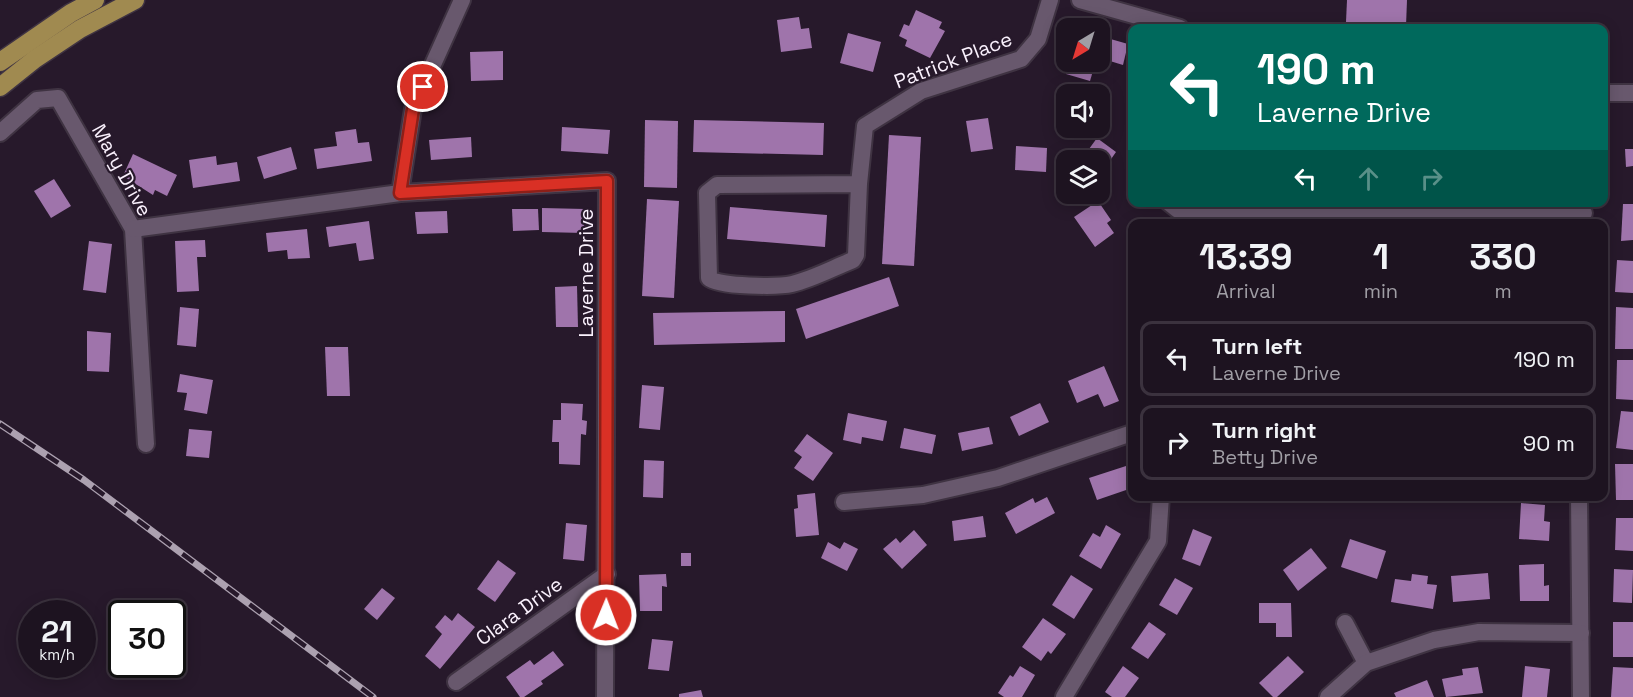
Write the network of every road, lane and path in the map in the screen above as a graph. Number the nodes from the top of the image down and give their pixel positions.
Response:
1 (95, 0) edge
2 (135, 0) edge
3 (462, 0) edge
4 (1050, 0) edge
5 (1080, 0) edge
6 (1166, 24) edge
7 (0, 62) edge
8 (0, 87) edge
9 (1608, 93) edge
10 (1633, 93) edge
11 (0, 133) edge
12 (859, 184) junction
13 (400, 193) junction
14 (1174, 207) edge
15 (1584, 210) edge
16 (133, 229) junction
17 (1128, 434) edge
18 (146, 444) dead end
19 (1161, 501) edge
20 (1579, 501) edge
21 (844, 502) dead end
22 (607, 574) junction
23 (1345, 623) dead end
24 (1581, 633) junction
25 (1366, 663) junction
26 (456, 682) dead end
27 (605, 697) edge
28 (1064, 697) edge
29 (1328, 697) edge
30 (1581, 697) edge

1 - 7 main road
2 - 8 main road
3 - 13 street
4 - 12 street, Patrick Place
5 - 6 street
9 - 10 street
11 - 16 street, Mary Drive
12 - 12 street, Patrick Place
13 - 16 street, Laverne Drive
13 - 22 street, Laverne Drive
14 - 15 street
16 - 18 street, Mary Drive
17 - 21 street
19 - 28 street
20 - 24 street
22 - 26 street, Clara Drive
22 - 27 street, Laverne Drive
23 - 25 street
24 - 25 street
24 - 30 street
25 - 29 street

